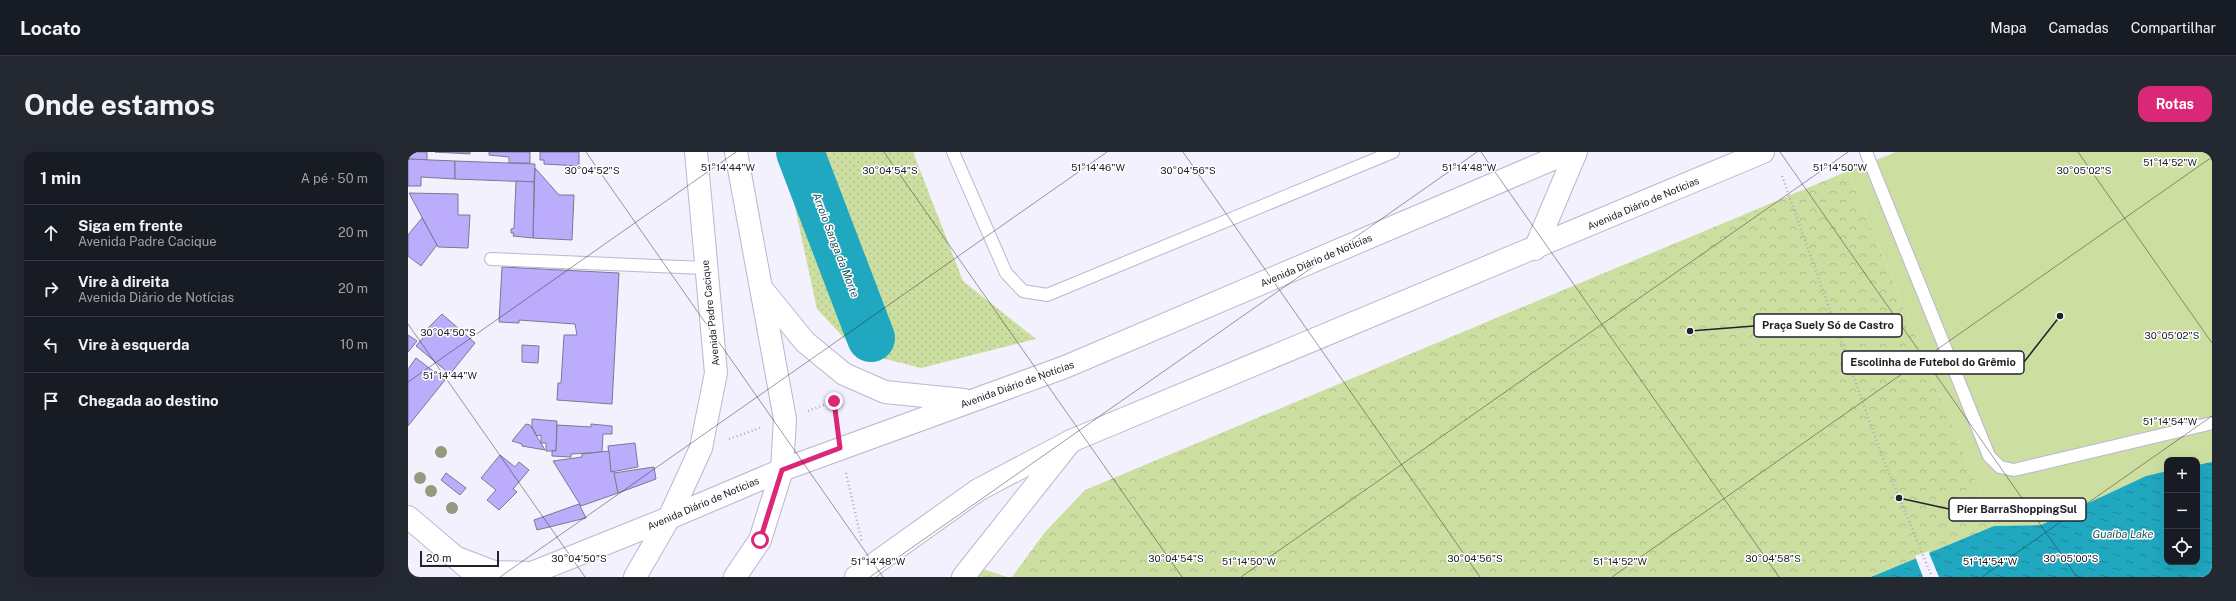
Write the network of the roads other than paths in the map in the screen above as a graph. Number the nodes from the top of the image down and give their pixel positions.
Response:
1 (696, 152) edge
2 (736, 152) edge
3 (954, 152) edge
4 (1393, 152) edge
5 (1569, 152) edge
6 (1576, 152) edge
7 (1763, 152) edge
8 (1866, 152) edge
9 (1535, 249) junction
10 (491, 260) dead end
11 (705, 268) junction
12 (761, 288) junction
13 (970, 401) junction
14 (2212, 423) edge
15 (1071, 440) junction
16 (782, 470) junction
17 (408, 517) edge
18 (669, 518) junction
19 (457, 558) junction
20 (862, 572) edge
21 (478, 577) edge
22 (635, 577) edge
23 (735, 577) edge
24 (963, 577) edge

1 - 11 main road, Avenida Padre Cacique
2 - 12 main road
3 - 4 lane
5 - 13 main road, Avenida Diário de Notícias
6 - 9 main road
7 - 9 main road, Avenida Diário de Notícias
8 - 14 lane
9 - 15 main road, Avenida Diário de Notícias
10 - 11 lane
11 - 18 main road, Avenida Padre Cacique
12 - 13 main road
12 - 16 main road
13 - 16 main road, Avenida Diário de Notícias
15 - 20 main road, Avenida Diário de Notícias
15 - 24 main road
16 - 18 main road, Avenida Diário de Notícias
16 - 23 main road
17 - 19 main road
18 - 19 main road, Avenida Diário de Notícias
18 - 22 main road, Avenida Padre Cacique
19 - 21 main road

